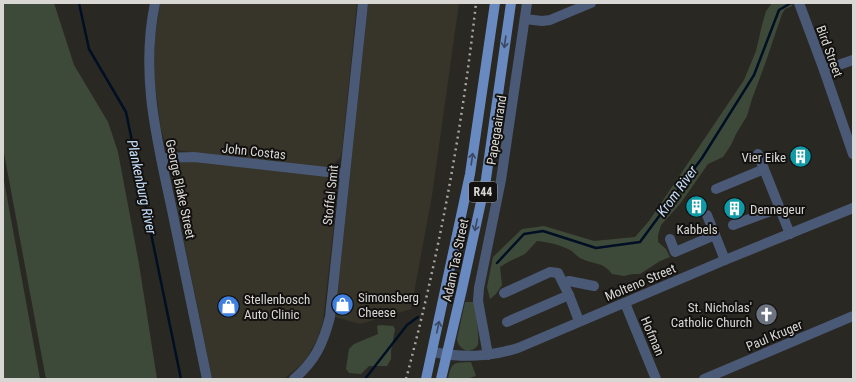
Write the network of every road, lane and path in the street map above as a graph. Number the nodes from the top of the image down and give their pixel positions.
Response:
1 (155, 3) edge
2 (363, 3) edge
3 (495, 3) edge
4 (511, 3) edge
5 (527, 3) edge
6 (591, 3) edge
7 (799, 4) edge
8 (525, 19) junction
9 (853, 60) edge
10 (824, 70) junction
11 (758, 154) dead end
12 (853, 154) edge
13 (161, 158) junction
14 (764, 169) junction
15 (345, 174) junction
16 (716, 189) dead end
17 (779, 208) junction
18 (853, 208) edge
19 (707, 216) dead end
20 (733, 226) dead end
21 (790, 234) junction
22 (716, 236) junction
23 (670, 239) dead end
24 (725, 260) junction
25 (564, 284) junction
26 (594, 286) dead end
27 (504, 293) dead end
28 (571, 299) junction
29 (625, 303) junction
30 (853, 316) edge
31 (580, 321) junction
32 (507, 322) dead end
33 (433, 352) junction
34 (447, 355) junction
35 (488, 355) junction
36 (207, 379) edge
37 (294, 379) edge
38 (426, 379) edge
39 (441, 379) edge
40 (656, 379) edge
41 (704, 379) edge

1 - 13 street, George Blake Street
2 - 15 street, Stoffel Smit
33 -> 3 main road, Adam Tas Street / R44
4 -> 34 main road, Adam Tas Street / R44
5 - 8 street, Papegaairand
6 - 8 street
7 - 10 street, Bird Street
8 - 35 street, Papegaairand
9 - 10 street
10 - 12 street, Bird Street
11 - 14 street
13 - 15 street, John Costas
13 - 36 street, George Blake Street
14 - 16 street
14 - 17 street
15 - 37 street, Stoffel Smit
17 - 20 street
17 - 21 street
18 - 21 street, Molteno Street
19 - 22 street
21 - 24 street, Molteno Street
22 - 23 street
22 - 24 street
24 - 29 street, Molteno Street
25 - 26 street
25 - 27 street
25 - 28 street
28 - 31 street
28 - 32 street
29 - 31 street, Molteno Street
29 - 40 street, Hofman
30 - 41 street, Paul Kruger
31 - 35 street, Molteno Street
33 - 34 street, Molteno Street
33 - 38 main road, Adam Tas Street / R44
34 - 35 street, Molteno Street
34 - 39 main road, Adam Tas Street / R44

